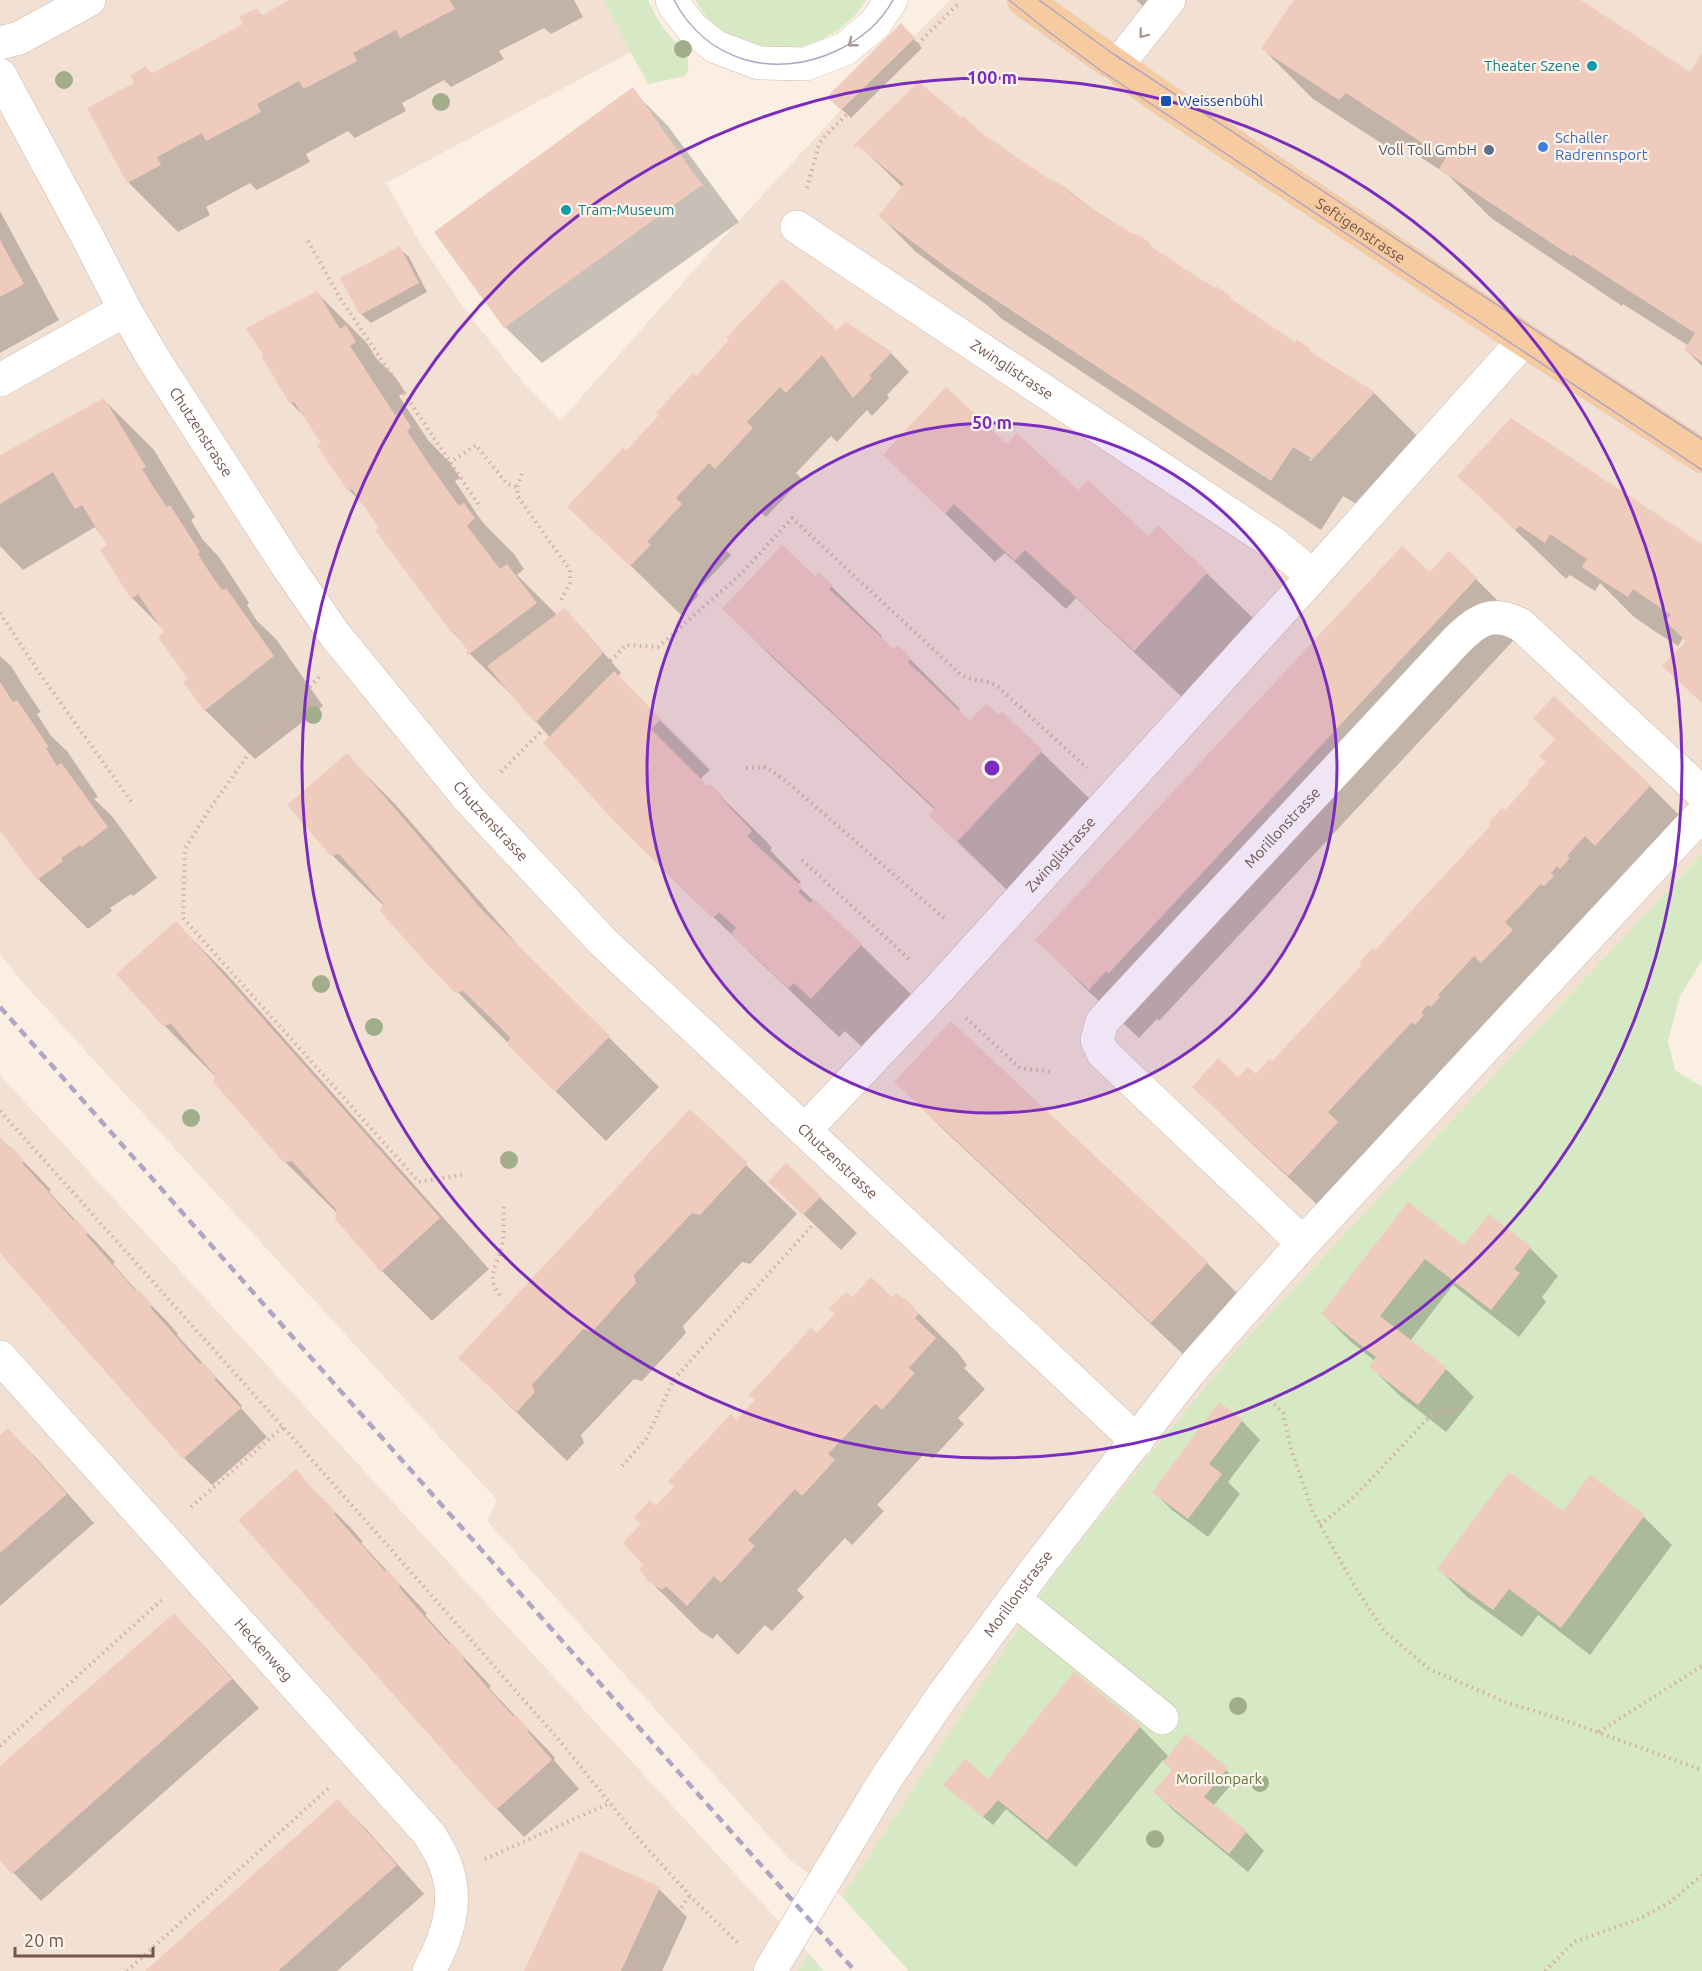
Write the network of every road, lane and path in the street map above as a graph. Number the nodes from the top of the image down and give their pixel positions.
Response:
1 (89, 0) edge
2 (672, 0) edge
3 (891, 0) edge
4 (1024, 0) edge
5 (1169, 0) edge
6 (958, 4) dead end
7 (0, 44) edge
8 (1116, 67) junction
9 (0, 75) edge
10 (797, 227) joint
11 (308, 241) dead end
12 (125, 310) junction
13 (1524, 340) junction
14 (0, 380) edge
15 (1702, 456) edge
16 (449, 463) junction
17 (522, 474) dead end
18 (517, 487) junction
19 (480, 508) dead end
20 (1313, 576) junction
21 (561, 600) dead end
22 (0, 613) edge
23 (320, 675) dead end
24 (746, 768) dead end
25 (1089, 770) dead end
26 (500, 772) dead end
27 (1702, 793) edge
28 (133, 804) dead end
29 (1702, 814) edge
30 (802, 860) dead end
31 (946, 921) dead end
32 (910, 960) dead end
33 (937, 991) junction
34 (1053, 1072) dead end
35 (0, 1111) edge
36 (805, 1130) junction
37 (466, 1174) dead end
38 (504, 1203) dead end
39 (829, 1208) dead end
40 (1303, 1243) junction
41 (500, 1295) dead end
42 (0, 1358) edge
43 (1270, 1400) dead end
44 (1464, 1409) dead end
45 (283, 1427) junction
46 (1137, 1441) junction
47 (622, 1466) dead end
48 (1320, 1525) junction
49 (160, 1534) junction
50 (1014, 1599) junction
51 (156, 1606) dead end
52 (1702, 1666) edge
53 (1162, 1718) dead end
54 (1599, 1732) junction
55 (0, 1746) edge
56 (1702, 1770) edge
57 (322, 1794) dead end
58 (610, 1803) junction
59 (447, 1872) junction
60 (1702, 1875) edge
61 (690, 1895) junction
62 (758, 1961) edge
63 (127, 1971) edge
64 (429, 1971) edge
65 (633, 1971) edge
66 (1545, 1971) edge

1 - 7 street
3 -> 2 street
4 - 8 main road, Seftigenstrasse
5 -> 8 street
6 - 10 path
8 - 13 main road, Seftigenstrasse
9 - 12 street, Chutzenstrasse
10 - 20 street, Zwinglistrasse
11 - 16 path
12 - 14 street
12 - 36 street, Chutzenstrasse
13 - 15 main road, Seftigenstrasse
13 - 20 street, Zwinglistrasse
16 - 18 path
16 - 19 path
17 - 18 path
18 - 21 path
20 - 33 street, Zwinglistrasse
22 - 28 path
23 - 37 path
24 - 31 path
25 - 26 path
27 - 40 street, Morillonstrasse
29 - 40 street, Morillonstrasse
30 - 32 path
33 - 34 path
33 - 36 street, Zwinglistrasse
35 - 45 path
36 - 46 street, Chutzenstrasse
38 - 41 path
39 - 47 path
40 - 46 street, Morillonstrasse
42 - 49 street, Heckenweg
43 - 48 path
44 - 48 path
45 - 49 path
45 - 58 path
46 - 50 street, Morillonstrasse
48 - 54 path
49 - 59 street, Heckenweg
50 - 53 street
50 - 62 street, Morillonstrasse
51 - 55 path
52 - 54 path
54 - 56 path
57 - 63 path
58 - 59 path
58 - 61 path
59 - 64 street, Heckenweg
60 - 66 path
61 - 62 path
61 - 65 path

